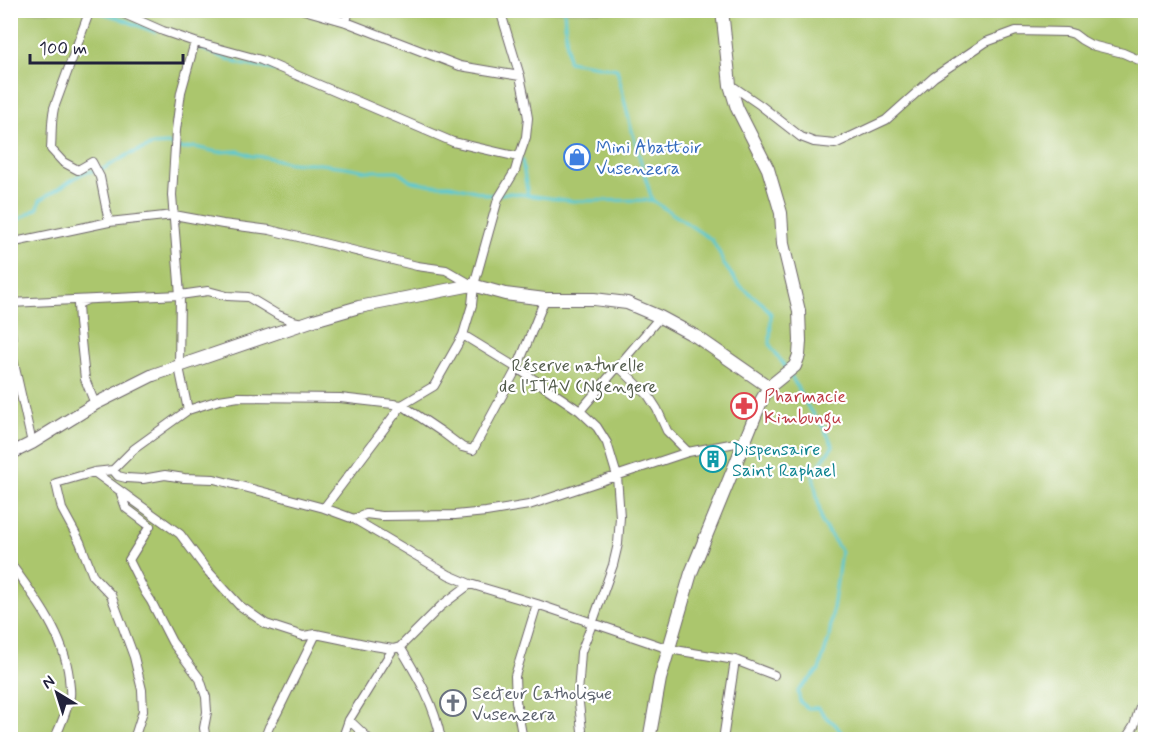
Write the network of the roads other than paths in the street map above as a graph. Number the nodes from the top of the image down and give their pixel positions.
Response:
1 (90, 10) edge
2 (115, 10) edge
3 (304, 10) edge
4 (349, 10) edge
5 (500, 10) edge
6 (722, 10) edge
7 (346, 22) junction
8 (195, 42) junction
9 (1146, 63) edge
10 (519, 76) junction
11 (730, 85) junction
12 (519, 157) junction
13 (174, 215) junction
14 (109, 222) junction
15 (10, 243) edge
16 (473, 285) junction
17 (180, 295) junction
18 (90, 299) junction
19 (545, 299) junction
20 (10, 303) edge
21 (10, 316) edge
22 (660, 317) junction
23 (314, 320) junction
24 (463, 335) junction
25 (618, 366) junction
26 (179, 367) junction
27 (517, 368) junction
28 (769, 387) junction
29 (95, 404) junction
30 (402, 405) junction
31 (188, 410) junction
32 (580, 411) junction
33 (746, 441) junction
34 (32, 443) junction
35 (688, 452) junction
36 (10, 454) edge
37 (113, 470) junction
38 (94, 472) junction
39 (617, 476) junction
40 (120, 491) junction
41 (324, 508) junction
42 (354, 519) junction
43 (10, 563) edge
44 (470, 584) junction
45 (537, 604) junction
46 (592, 624) junction
47 (316, 634) junction
48 (397, 648) junction
49 (669, 649) junction
50 (735, 660) junction
51 (774, 675) dead end
52 (1146, 687) edge
53 (349, 720) junction
54 (441, 737) edge
55 (54, 740) edge
56 (132, 740) edge
57 (206, 740) edge
58 (264, 740) edge
59 (342, 740) edge
60 (370, 740) edge
61 (424, 740) edge
62 (522, 740) edge
63 (583, 740) edge
64 (649, 740) edge
65 (723, 740) edge
66 (1125, 740) edge

1 - 14 street
2 - 8 street
3 - 7 street
4 - 7 street
5 - 10 street
6 - 11 street
7 - 10 street
8 - 12 street
8 - 13 street
9 - 11 street
10 - 12 street
11 - 28 street
12 - 16 street
13 - 14 street
13 - 16 street
13 - 17 street
14 - 15 street
16 - 19 street
16 - 23 street
16 - 24 street
17 - 18 street
17 - 23 street
17 - 26 street
18 - 20 street
18 - 29 street
19 - 22 street
19 - 27 street
21 - 34 street
22 - 25 street
22 - 28 street
23 - 26 street
24 - 27 street
24 - 30 street
25 - 32 street
25 - 35 street
26 - 29 street
26 - 31 street
27 - 30 street
27 - 32 street
28 - 33 street
29 - 34 street
30 - 31 street
30 - 41 street
31 - 37 street
32 - 39 street
33 - 35 street
33 - 49 street
34 - 36 street
35 - 39 street
37 - 38 street
37 - 41 street
38 - 40 street
38 - 56 street
39 - 42 street
39 - 46 street
40 - 47 street
40 - 57 street
41 - 42 street
42 - 44 street
43 - 55 street
44 - 45 street
44 - 48 street
45 - 46 street
45 - 62 street
46 - 49 street
46 - 63 street
47 - 48 street
47 - 58 street
48 - 53 street
48 - 54 street
49 - 50 street
49 - 64 street
50 - 51 street
50 - 65 street
52 - 66 street
53 - 59 street
53 - 60 street
54 - 61 street

